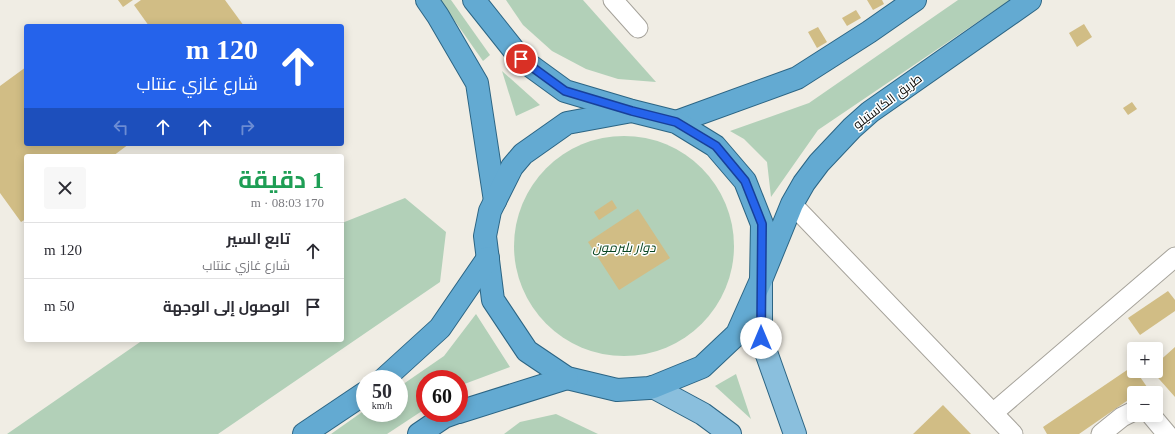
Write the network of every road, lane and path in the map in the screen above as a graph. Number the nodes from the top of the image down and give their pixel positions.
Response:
1 (427, 0) edge
2 (474, 0) edge
3 (614, 0) edge
4 (915, 0) edge
5 (1030, 0) edge
6 (638, 28) dead end
7 (632, 111) junction
8 (676, 122) junction
9 (495, 201) junction
10 (792, 204) junction
11 (1175, 257) edge
12 (488, 258) junction
13 (761, 280) junction
14 (394, 370) edge
15 (567, 378) junction
16 (653, 387) junction
17 (356, 399) edge
18 (468, 409) edge
19 (992, 413) junction
20 (1127, 414) edge
21 (436, 422) edge
22 (1157, 422) edge
23 (304, 434) edge
24 (419, 434) edge
25 (730, 434) edge
26 (794, 434) edge
27 (1013, 434) edge
28 (1101, 434) edge
29 (1167, 434) edge

1 - 9 highway
2 - 7 highway
3 - 6 street
4 - 8 highway
5 - 10 highway, طريق الكاستيلو
7 - 8 highway
7 - 9 highway
8 - 13 highway
9 - 12 highway
10 - 13 highway, طريق الكاستيلو
10 - 19 street
11 - 19 street
12 - 14 highway
12 - 15 highway
13 - 16 highway, طريق الكاستيلو
13 - 26 main road
15 - 16 highway, طريق الكاستيلو
15 - 18 highway
16 - 25 main road
17 - 23 highway
19 - 27 street
20 - 28 street
21 - 24 highway
22 - 29 street

